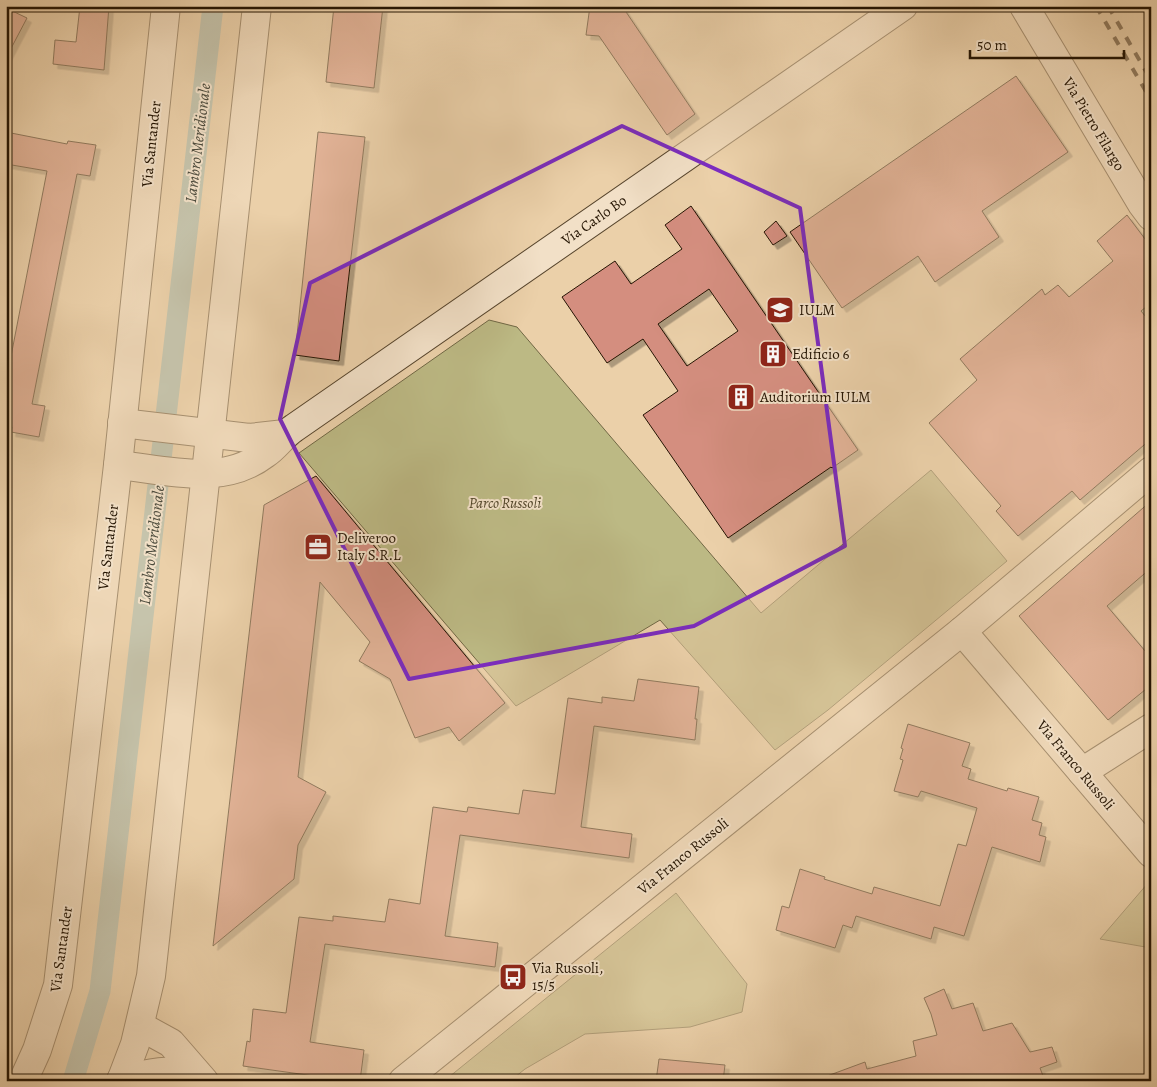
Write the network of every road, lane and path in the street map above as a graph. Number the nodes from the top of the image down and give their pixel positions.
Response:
1 (166, 6) edge
2 (257, 6) edge
3 (903, 6) edge
4 (1024, 6) edge
5 (1151, 216) edge
6 (129, 423) junction
7 (203, 432) junction
8 (285, 434) junction
9 (125, 466) junction
10 (1151, 472) edge
11 (198, 474) junction
12 (962, 631) junction
13 (1151, 728) edge
14 (1082, 772) junction
15 (1151, 853) edge
16 (140, 1026) junction
17 (23, 1081) edge
18 (121, 1081) edge
19 (202, 1081) edge
20 (403, 1081) edge

1 - 6 street, Via Santander
2 - 7 street
3 - 8 street, Via Carlo Bo
4 - 5 street, Via Pietro Filargo
6 - 7 street, Via Carlo Bo
6 - 9 street, Via Santander
7 - 8 street, Via Carlo Bo
7 - 11 street
8 - 11 street, Via Carlo Bo
9 - 11 street, Via Carlo Bo
9 - 17 street, Via Santander
10 - 12 street, Via Franco Russoli
11 - 16 street
12 - 14 street, Via Franco Russoli
12 - 20 street, Via Franco Russoli
13 - 14 street
14 - 15 street, Via Franco Russoli
16 - 18 street
16 - 19 street
18 - 19 street

